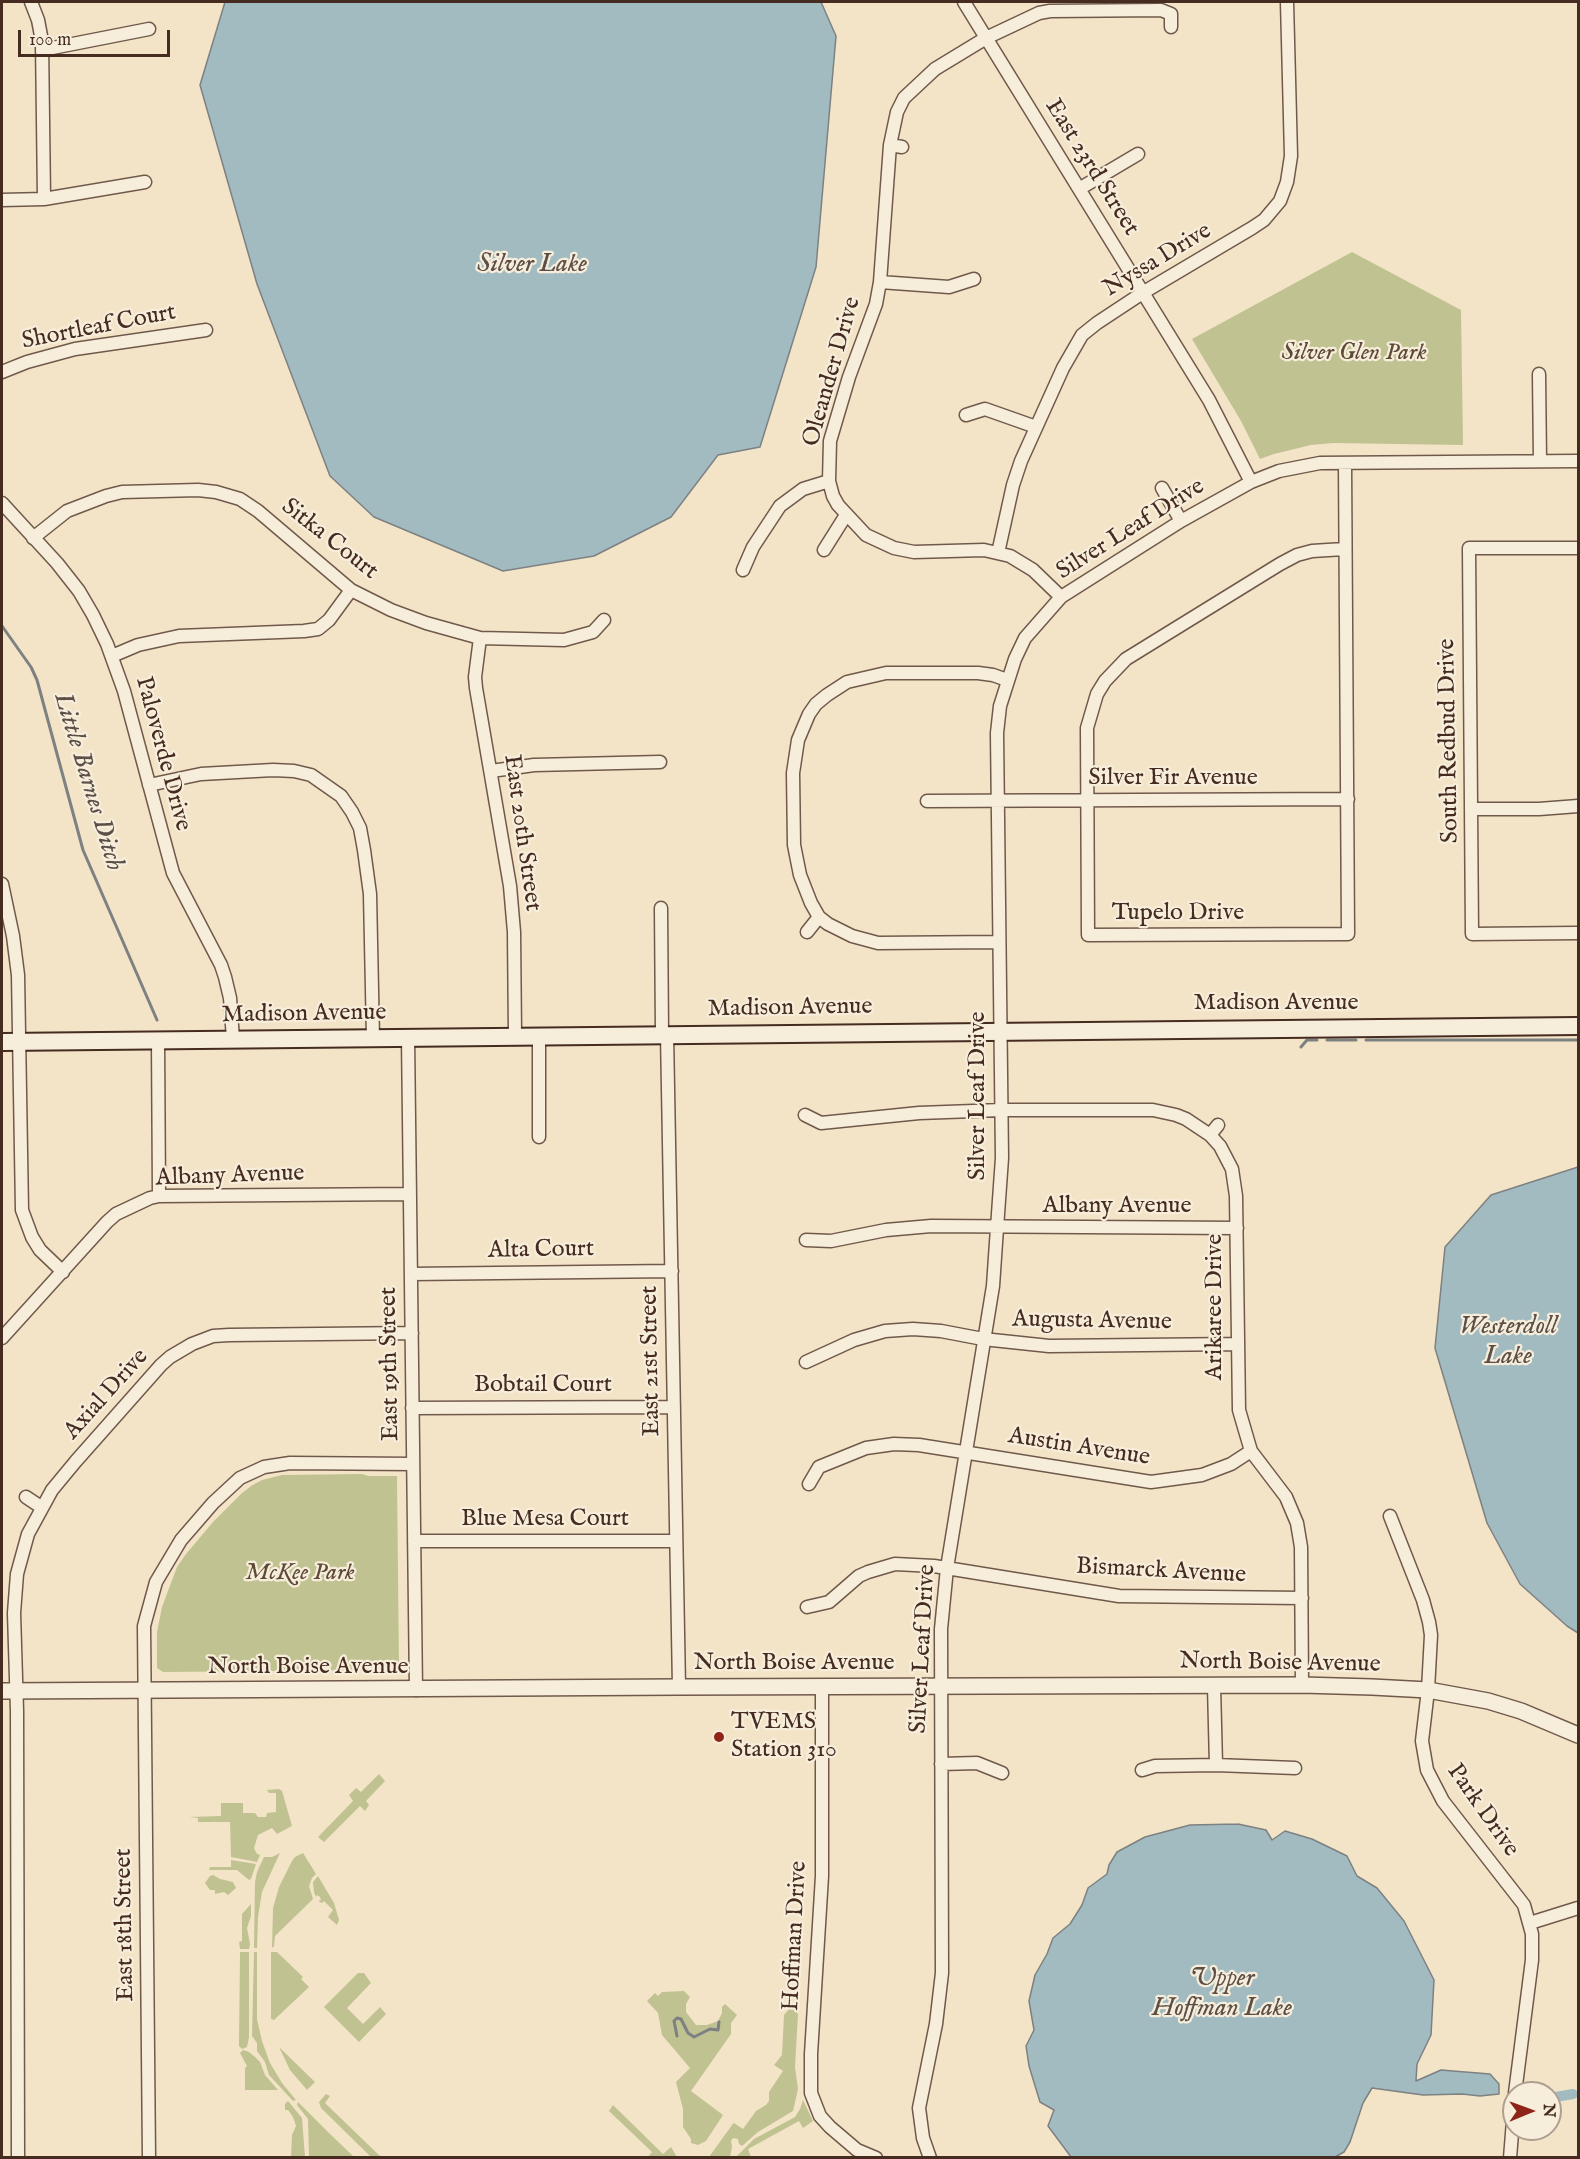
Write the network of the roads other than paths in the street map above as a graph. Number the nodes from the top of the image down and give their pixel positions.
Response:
1 (31, 2) edge
2 (964, 2) edge
3 (1287, 2) edge
4 (1171, 27) dead end
5 (149, 29) dead end
6 (986, 38) junction
7 (42, 50) junction
8 (1137, 154) dead end
9 (145, 182) dead end
10 (1080, 189) junction
11 (44, 199) junction
12 (2, 200) edge
13 (974, 279) dead end
14 (880, 282) junction
15 (1144, 292) junction
16 (206, 330) dead end
17 (2, 372) edge
18 (1539, 374) dead end
19 (966, 416) dead end
20 (1036, 427) junction
21 (1540, 461) junction
22 (1578, 461) edge
23 (1345, 463) junction
24 (829, 481) junction
25 (1251, 482) junction
26 (1162, 488) dead end
27 (2, 503) edge
28 (846, 515) junction
29 (1181, 521) junction
30 (33, 538) junction
31 (1578, 548) edge
32 (1344, 549) junction
33 (825, 550) dead end
34 (998, 553) junction
35 (743, 570) dead end
36 (351, 590) junction
37 (1061, 597) junction
38 (604, 620) dead end
39 (480, 638) junction
40 (112, 656) junction
41 (1007, 680) junction
42 (660, 762) dead end
43 (491, 771) junction
44 (150, 785) junction
45 (1348, 799) junction
46 (998, 800) junction
47 (927, 801) dead end
48 (1087, 801) junction
49 (1578, 806) edge
50 (1472, 809) junction
51 (2, 884) edge
52 (661, 908) dead end
53 (819, 917) junction
54 (807, 932) dead end
55 (1578, 933) edge
56 (998, 942) junction
57 (1578, 1026) edge
58 (1000, 1030) junction
59 (665, 1034) junction
60 (515, 1036) junction
61 (539, 1036) junction
62 (373, 1038) junction
63 (408, 1038) junction
64 (233, 1039) junction
65 (158, 1040) junction
66 (2, 1042) edge
67 (19, 1042) junction
68 (1001, 1110) junction
69 (805, 1115) dead end
70 (539, 1137) dead end
71 (410, 1194) junction
72 (159, 1196) junction
73 (998, 1228) junction
74 (1237, 1228) junction
75 (806, 1240) dead end
76 (672, 1271) junction
77 (63, 1272) junction
78 (411, 1274) junction
79 (412, 1333) junction
80 (2, 1338) edge
81 (982, 1339) junction
82 (1237, 1344) junction
83 (806, 1362) dead end
84 (674, 1407) junction
85 (412, 1408) junction
86 (1251, 1451) junction
87 (966, 1453) junction
88 (413, 1464) junction
89 (809, 1484) dead end
90 (26, 1497) dead end
91 (41, 1507) junction
92 (1389, 1516) dead end
93 (414, 1541) junction
94 (676, 1541) junction
95 (947, 1568) junction
96 (1302, 1598) junction
97 (807, 1606) dead end
98 (1302, 1685) junction
99 (822, 1686) junction
100 (941, 1686) junction
101 (1214, 1686) junction
102 (679, 1687) junction
103 (416, 1690) junction
104 (1428, 1690) junction
105 (9, 1691) edge
106 (144, 1691) junction
107 (1578, 1735) edge
108 (941, 1764) junction
109 (1216, 1765) junction
110 (1295, 1768) dead end
111 (1142, 1770) dead end
112 (1002, 1773) dead end
113 (1578, 1908) edge
114 (1530, 1923) junction
115 (1517, 2081) edge
116 (1511, 2141) edge
117 (18, 2157) edge
118 (149, 2157) edge
119 (876, 2157) edge
120 (928, 2157) edge
121 (1510, 2157) edge

1 - 7 street
2 - 6 street, East 23rd Street
3 - 15 street, Nyssa Drive
4 - 6 street, Oleander Drive
5 - 7 street
6 - 10 street, East 23rd Street
6 - 14 street, Oleander Drive
7 - 11 street
8 - 10 street
9 - 11 street
10 - 15 street, East 23rd Street
11 - 12 street
13 - 14 street
14 - 24 street, Oleander Drive
15 - 20 street, Nyssa Drive
15 - 25 street, East 23rd Street
16 - 17 street, Shortleaf Court
18 - 21 street
19 - 20 street
20 - 34 street, Nyssa Drive
21 - 22 street, Silver Leaf Drive
21 - 23 street, Silver Leaf Drive
23 - 25 street, Silver Leaf Drive
23 - 32 street, Tupelo Drive
24 - 28 street, Oleander Drive
24 - 35 street
25 - 29 street, Silver Leaf Drive
26 - 29 street
27 - 30 street, Paloverde Drive
28 - 33 street
28 - 34 street, Oleander Drive
29 - 37 street, Silver Leaf Drive
30 - 36 street, Sitka Court
30 - 40 street, Paloverde Drive
31 - 50 street, South Redbud Drive
32 - 45 street, Tupelo Drive
32 - 48 street, Tupelo Drive
34 - 37 street, Oleander Drive
36 - 39 street, Sitka Court
36 - 40 street
37 - 41 street, Silver Leaf Drive
38 - 39 street, Sitka Court
39 - 43 street, East 20th Street
40 - 44 street, Paloverde Drive
41 - 46 street, Silver Leaf Drive
41 - 53 street
42 - 43 street
43 - 60 street, East 20th Street
44 - 62 street
44 - 64 street, Paloverde Drive
45 - 48 street, Silver Fir Avenue
45 - 48 street, Tupelo Drive
46 - 47 street, Silver Fir Avenue
46 - 48 street, Silver Fir Avenue
46 - 56 street, Silver Leaf Drive
49 - 50 street
50 - 55 street, South Redbud Drive
51 - 67 street
52 - 59 street, East 21st Street
53 - 54 street
53 - 56 street
56 - 58 street, Silver Leaf Drive
57 - 58 main road, Madison Avenue
58 - 59 main road, Madison Avenue
58 - 68 street, Silver Leaf Drive
59 - 61 main road, Madison Avenue
59 - 76 street, East 21st Street
60 - 61 main road, Madison Avenue
60 - 63 main road, Madison Avenue
61 - 70 street
62 - 63 main road, Madison Avenue
62 - 64 main road, Madison Avenue
63 - 71 street, East 19th Street
64 - 65 main road, Madison Avenue
65 - 67 main road, Madison Avenue
65 - 72 street
66 - 67 main road, Madison Avenue
67 - 77 street
68 - 69 street, Arikaree Drive
68 - 73 street, Silver Leaf Drive
68 - 74 street, Arikaree Drive
71 - 72 street, Albany Avenue
71 - 78 street, East 19th Street
72 - 77 street, Albany Avenue
73 - 74 street, Albany Avenue
73 - 75 street, Albany Avenue
73 - 81 street, Silver Leaf Drive
74 - 82 street, Arikaree Drive
76 - 78 street, Alta Court
76 - 84 street, East 21st Street
77 - 80 street, Albany Avenue
78 - 79 street, East 19th Street
79 - 85 street, East 19th Street
79 - 91 street, Axial Drive
81 - 82 street, Augusta Avenue
81 - 83 street, Augusta Avenue
81 - 87 street, Silver Leaf Drive
82 - 86 street, Arikaree Drive
84 - 85 street, Bobtail Court
84 - 94 street, East 21st Street
85 - 88 street, East 19th Street
86 - 87 street, Austin Avenue
86 - 96 street, Arikaree Drive
87 - 89 street, Austin Avenue
87 - 95 street, Silver Leaf Drive
88 - 93 street, East 19th Street
88 - 106 street, East 18th Street
90 - 91 street
91 - 105 street, Axial Drive
92 - 104 street, Park Drive
93 - 94 street, Blue Mesa Court
93 - 103 street, East 19th Street
94 - 102 street, East 21st Street
95 - 96 street, Bismarck Avenue
95 - 97 street, Bismarck Avenue
95 - 100 street, Silver Leaf Drive
96 - 98 street, Arikaree Drive
98 - 101 street, North Boise Avenue
98 - 104 street, North Boise Avenue
99 - 100 street, North Boise Avenue
99 - 102 street, North Boise Avenue
99 - 119 street, Hoffman Drive
100 - 101 street, North Boise Avenue
100 - 108 street, Silver Leaf Drive
101 - 109 street
102 - 103 street, North Boise Avenue
103 - 106 street, North Boise Avenue
104 - 107 street, North Boise Avenue
104 - 114 street, Park Drive
105 - 106 street, North Boise Avenue
105 - 117 street, Axial Drive
106 - 118 street, East 18th Street
108 - 112 street
108 - 120 street, Silver Leaf Drive
109 - 110 street
109 - 111 street
113 - 114 street
114 - 115 street, Park Drive
116 - 121 street

